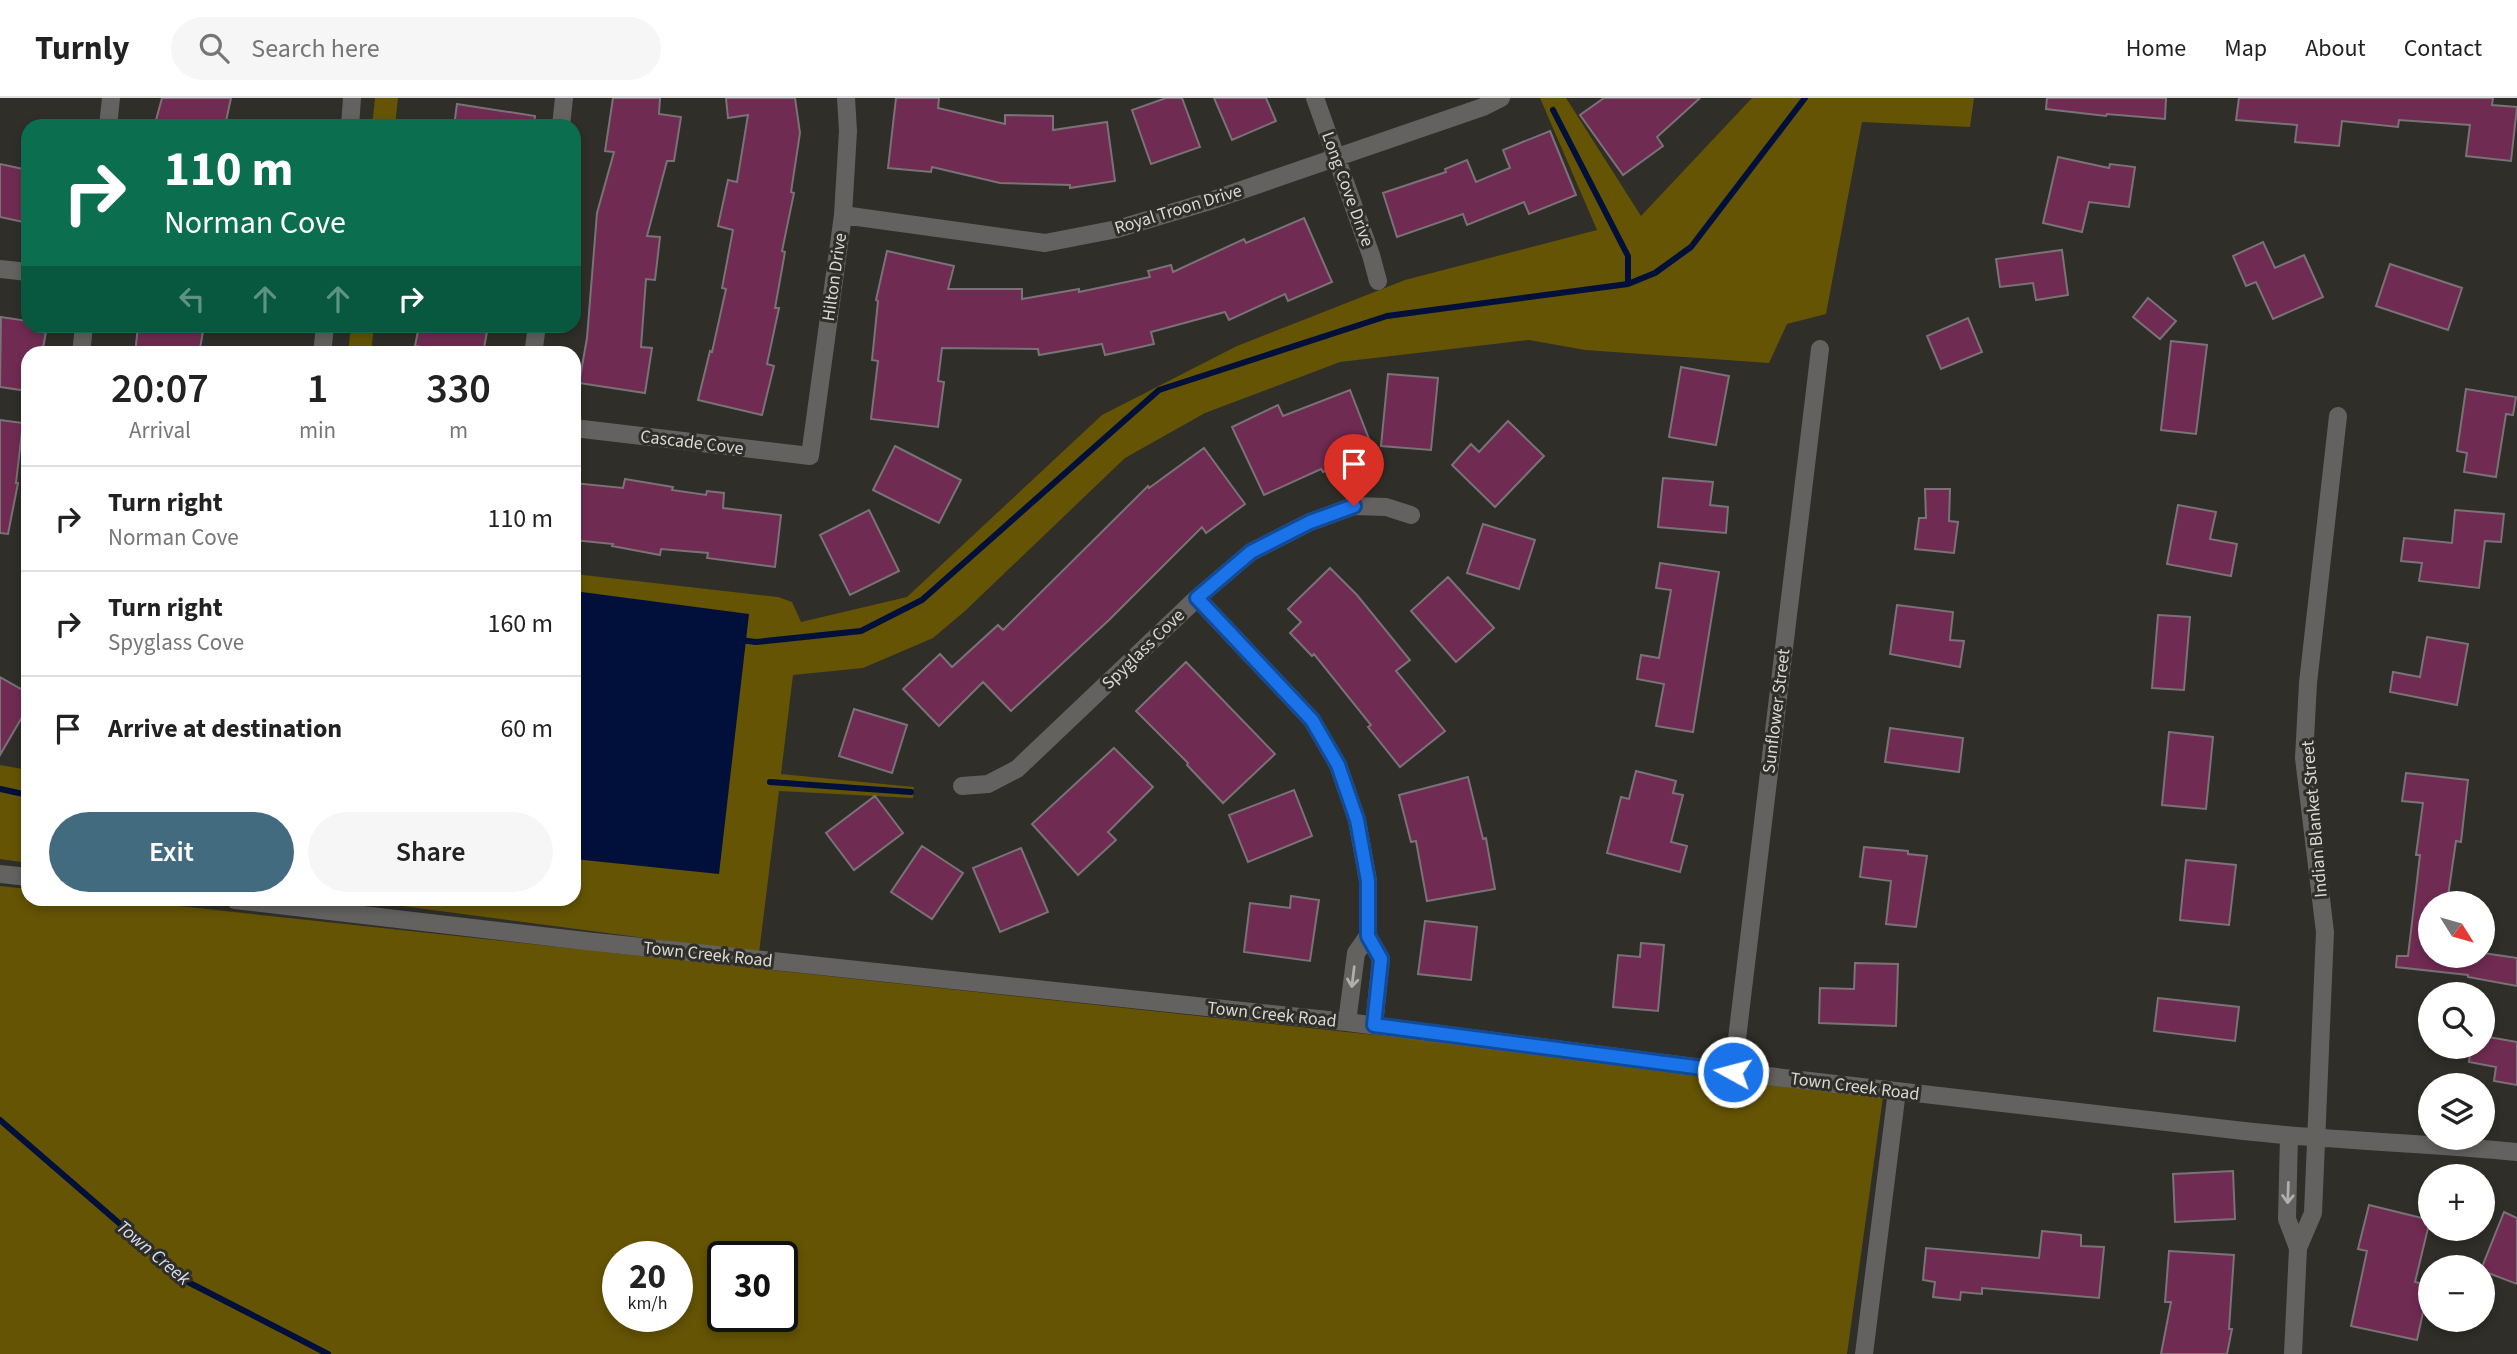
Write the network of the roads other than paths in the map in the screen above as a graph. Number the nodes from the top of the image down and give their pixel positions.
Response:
1 (111, 98) edge
2 (352, 98) edge
3 (564, 98) edge
4 (846, 98) edge
5 (1315, 98) edge
6 (1502, 98) edge
7 (109, 119) edge
8 (350, 119) edge
9 (562, 119) edge
10 (1337, 159) junction
11 (843, 215) junction
12 (0, 269) edge
13 (21, 271) edge
14 (1378, 281) dead end
15 (1819, 349) dead end
16 (2338, 416) dead end
17 (581, 429) edge
18 (810, 456) joint
19 (1411, 515) dead end
20 (1197, 598) junction
21 (962, 786) dead end
22 (0, 874) edge
23 (21, 876) edge
24 (301, 906) edge
25 (1368, 936) junction
26 (1347, 1022) junction
27 (1374, 1025) junction
28 (1733, 1072) junction
29 (1897, 1091) junction
30 (2289, 1136) junction
31 (2317, 1139) junction
32 (2517, 1152) edge
33 (2298, 1248) junction
34 (1864, 1354) edge
35 (2293, 1354) edge

1 - 7 street
2 - 8 street
3 - 9 street
4 - 11 street, Hilton Drive
5 - 10 street, Long Cove Drive
6 - 10 street, Royal Troon Drive
10 - 11 street, Royal Troon Drive
10 - 14 street, Long Cove Drive
11 - 18 street, Hilton Drive
12 - 13 street
15 - 28 street, Sunflower Street
16 - 31 street, Indian Blanket Street
17 - 18 street, Cascade Cove
19 - 20 street, Spyglass Cove
20 - 21 street, Spyglass Cove
20 - 25 street
22 - 23 street
24 - 26 street, Town Creek Road
25 -> 26 street
25 - 27 street
26 - 27 street, Town Creek Road
27 - 28 street, Town Creek Road
28 - 29 street, Town Creek Road
29 - 30 street, Town Creek Road
29 - 34 street
30 - 31 street, Town Creek Road
30 -> 33 street
31 - 32 street, Town Creek Road
31 - 33 street, Indian Blanket Street
33 - 35 street

